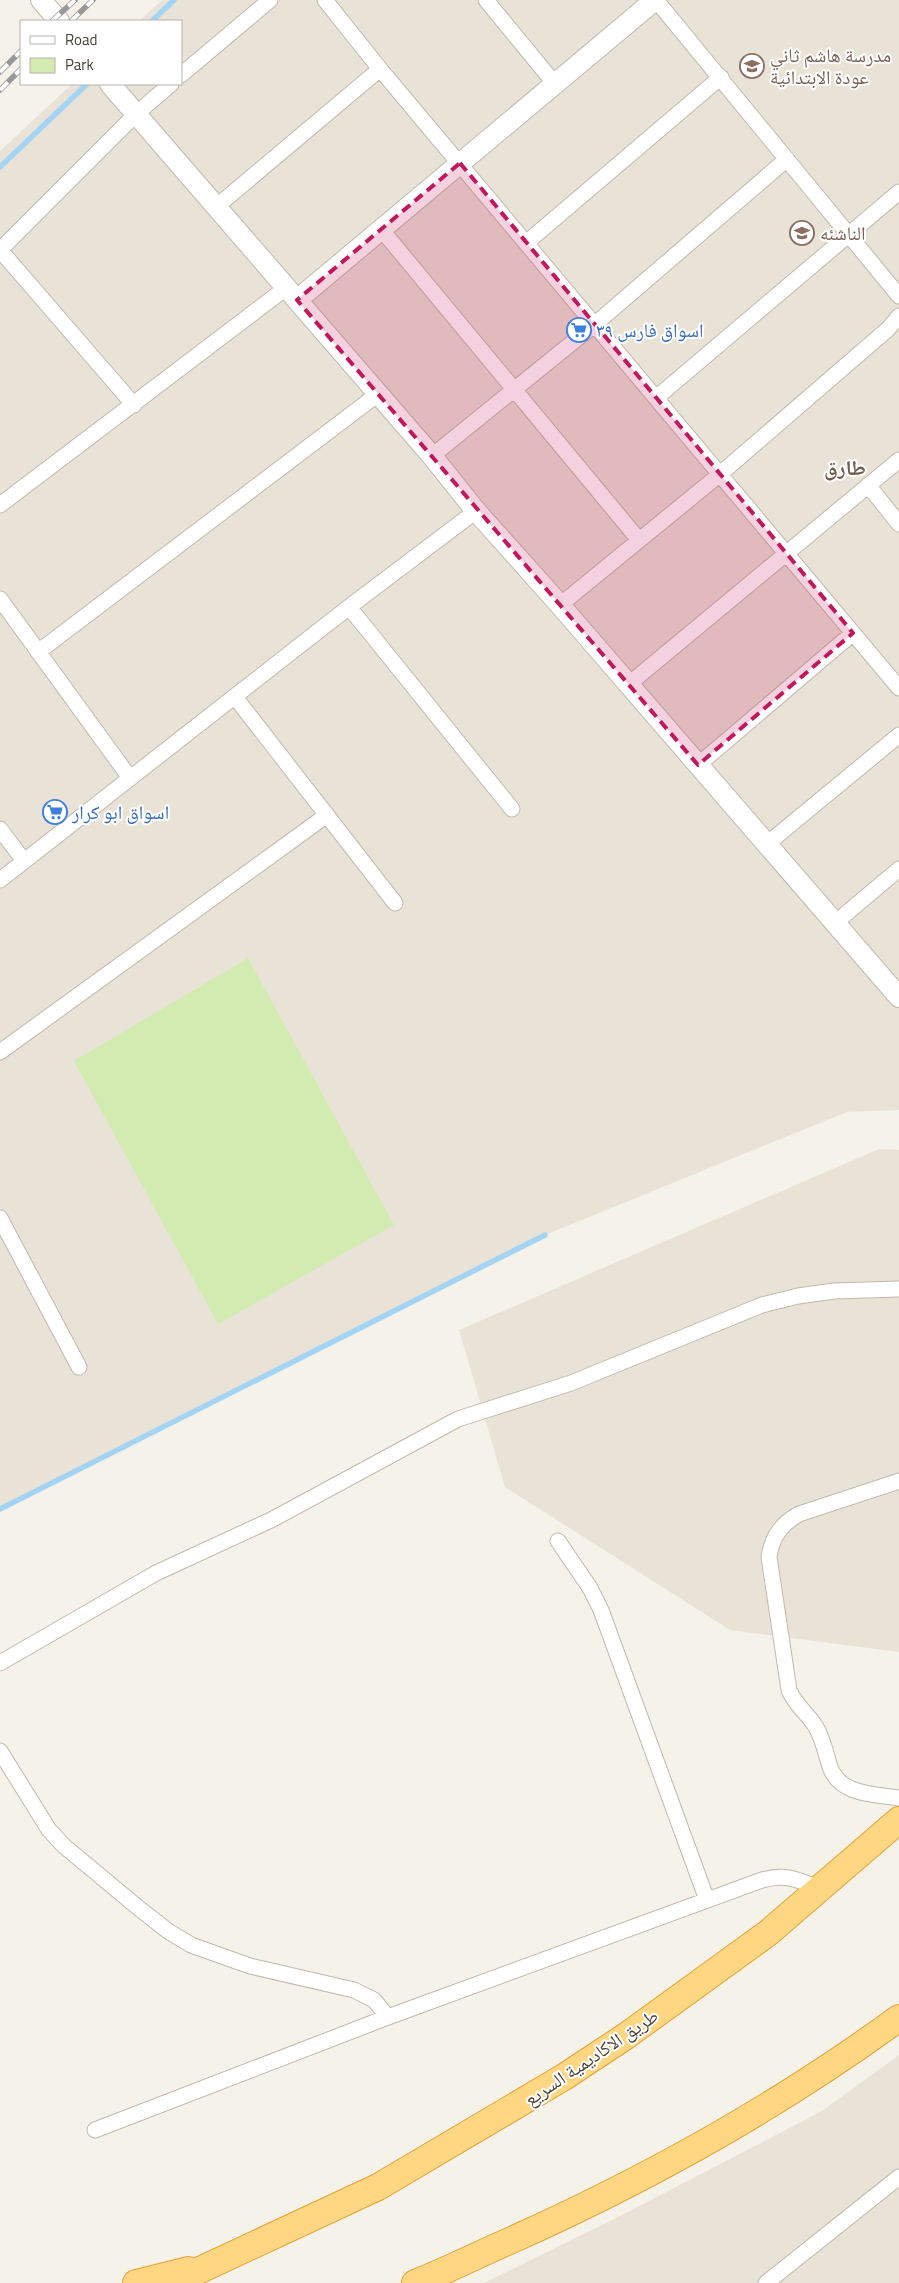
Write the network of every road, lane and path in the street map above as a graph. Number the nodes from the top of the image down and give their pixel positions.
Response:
1 (41, 0) edge
2 (270, 0) edge
3 (326, 0) edge
4 (486, 0) edge
5 (656, 0) edge
6 (58, 20) edge
7 (380, 68) junction
8 (182, 74) edge
9 (721, 77) junction
10 (555, 84) junction
11 (111, 85) edge
12 (170, 85) edge
13 (136, 114) junction
14 (787, 160) junction
15 (460, 163) junction
16 (899, 192) edge
17 (216, 207) junction
18 (381, 230) junction
19 (849, 236) junction
20 (526, 243) junction
21 (0, 250) edge
22 (291, 294) junction
23 (899, 296) edge
24 (899, 316) edge
25 (594, 325) junction
26 (512, 389) junction
27 (378, 394) junction
28 (656, 398) junction
29 (134, 404) junction
30 (432, 456) junction
31 (899, 460) edge
32 (719, 475) junction
33 (868, 485) junction
34 (0, 506) edge
35 (476, 511) junction
36 (899, 524) edge
37 (639, 540) junction
38 (786, 554) junction
39 (0, 599) edge
40 (560, 605) junction
41 (349, 607) junction
42 (853, 633) junction
43 (38, 652) junction
44 (629, 684) junction
45 (899, 688) edge
46 (235, 697) junction
47 (899, 736) edge
48 (698, 764) junction
49 (130, 778) junction
50 (512, 809) dead end
51 (327, 815) junction
52 (0, 829) edge
53 (767, 844) junction
54 (24, 861) junction
55 (899, 869) edge
56 (0, 880) edge
57 (395, 903) dead end
58 (835, 923) junction
59 (899, 997) edge
60 (0, 1052) edge
61 (0, 1218) edge
62 (899, 1289) edge
63 (79, 1367) dead end
64 (899, 1481) edge
65 (558, 1541) dead end
66 (0, 1663) edge
67 (0, 1751) edge
68 (899, 1798) edge
69 (899, 1820) edge
70 (820, 1889) junction
71 (707, 1900) junction
72 (388, 2017) junction
73 (899, 2018) edge
74 (95, 2130) dead end
75 (899, 2177) edge
76 (252, 2245) junction
77 (136, 2283) edge
78 (172, 2283) edge
79 (415, 2283) edge
80 (766, 2283) edge

1 - 6 street
2 - 8 street
3 - 7 street
4 - 10 street
5 - 9 street
5 - 10 street
7 - 15 street
7 - 17 street
9 - 14 street
9 - 20 street
10 - 15 street
11 - 13 street
12 - 13 street
13 - 17 street
13 - 21 street
14 - 19 street
14 - 25 street
15 - 18 street
15 - 20 street
16 - 19 street
17 - 22 street
18 - 22 street
18 - 26 street
19 - 23 street
19 - 28 street
20 - 25 street
21 - 29 street
22 - 27 street
22 - 29 street
24 - 32 street
25 - 26 street
25 - 28 street
26 - 30 street
26 - 37 street
27 - 30 street
27 - 43 street
28 - 32 street
29 - 34 street
30 - 35 street
31 - 33 street
32 - 37 street
32 - 38 street
33 - 36 street
33 - 38 street
35 - 40 street
35 - 41 street
37 - 40 street
38 - 42 street
38 - 44 street
39 - 43 street
40 - 44 street
41 - 46 street
41 - 50 street
42 - 45 street
42 - 48 street
43 - 49 street
44 - 48 street
46 - 49 street
46 - 51 street
47 - 53 street
48 - 53 street
49 - 54 street
51 - 57 street
51 - 60 street
52 - 54 street
53 - 58 street
54 - 56 street
55 - 58 street
58 - 59 street
61 - 63 street
62 - 66 street
64 - 68 street
65 - 71 street
67 - 72 street
69 - 70 highway, طريق الاكاديمية السريع
70 - 71 street
70 - 76 highway, طريق الاكاديمية السريع
71 - 72 street
72 - 74 street
73 - 79 highway
75 - 80 street
76 - 77 highway
76 - 78 highway

